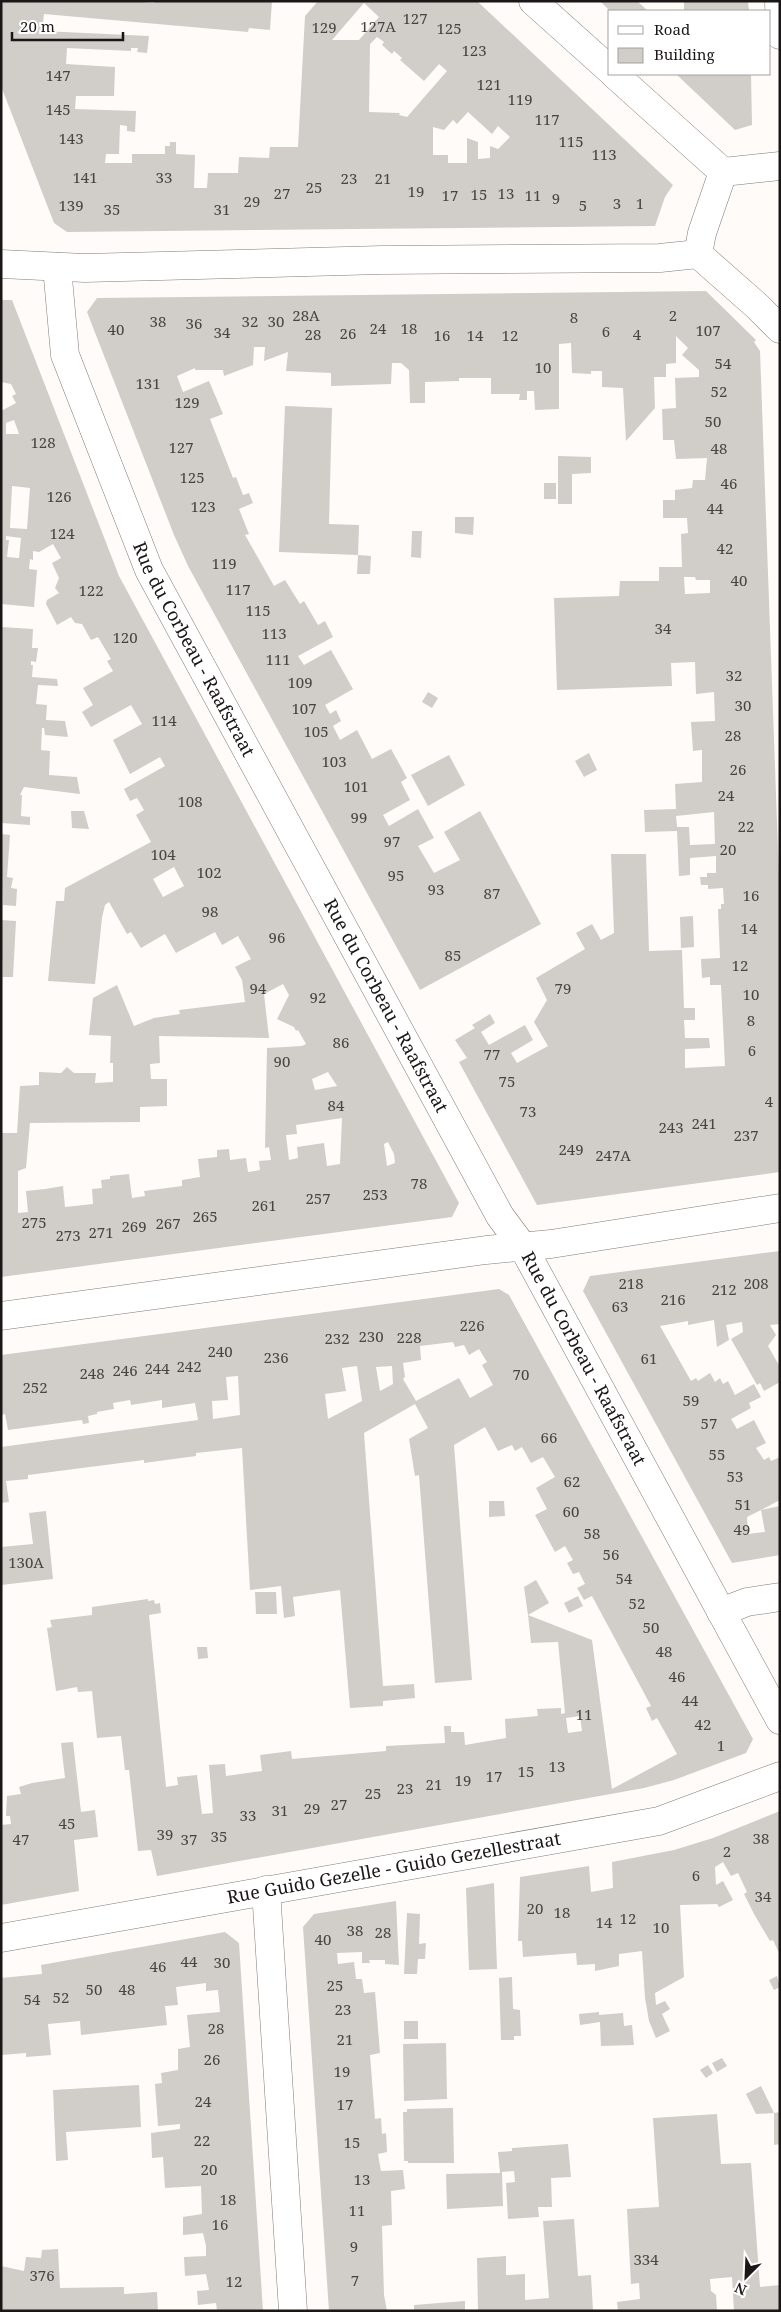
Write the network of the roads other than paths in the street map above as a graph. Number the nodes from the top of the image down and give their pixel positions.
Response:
1 (533, 1) edge
2 (779, 1) edge
3 (780, 35) edge
4 (608, 68) edge
5 (615, 75) edge
6 (779, 162) edge
7 (723, 172) junction
8 (698, 254) junction
9 (1, 264) edge
10 (57, 267) junction
11 (780, 329) edge
12 (780, 1208) edge
13 (522, 1247) junction
14 (1, 1316) edge
15 (780, 1597) edge
16 (721, 1612) junction
17 (780, 1720) edge
18 (780, 1776) edge
19 (266, 1890) junction
20 (1, 1938) edge
21 (293, 2311) edge

1 - 4 street
2 - 3 street
5 - 7 street
6 - 7 street
7 - 8 street
8 - 10 street
8 - 11 street
9 - 10 street
10 - 13 street, Rue du Corbeau - Raafstraat
12 - 13 street
13 - 14 street
13 - 16 street, Rue du Corbeau - Raafstraat
15 - 16 street
16 - 17 street, Rue du Corbeau - Raafstraat
18 - 19 street, Rue Guido Gezelle - Guido Gezellestraat
19 - 20 street, Rue Guido Gezelle - Guido Gezellestraat
19 - 21 street

